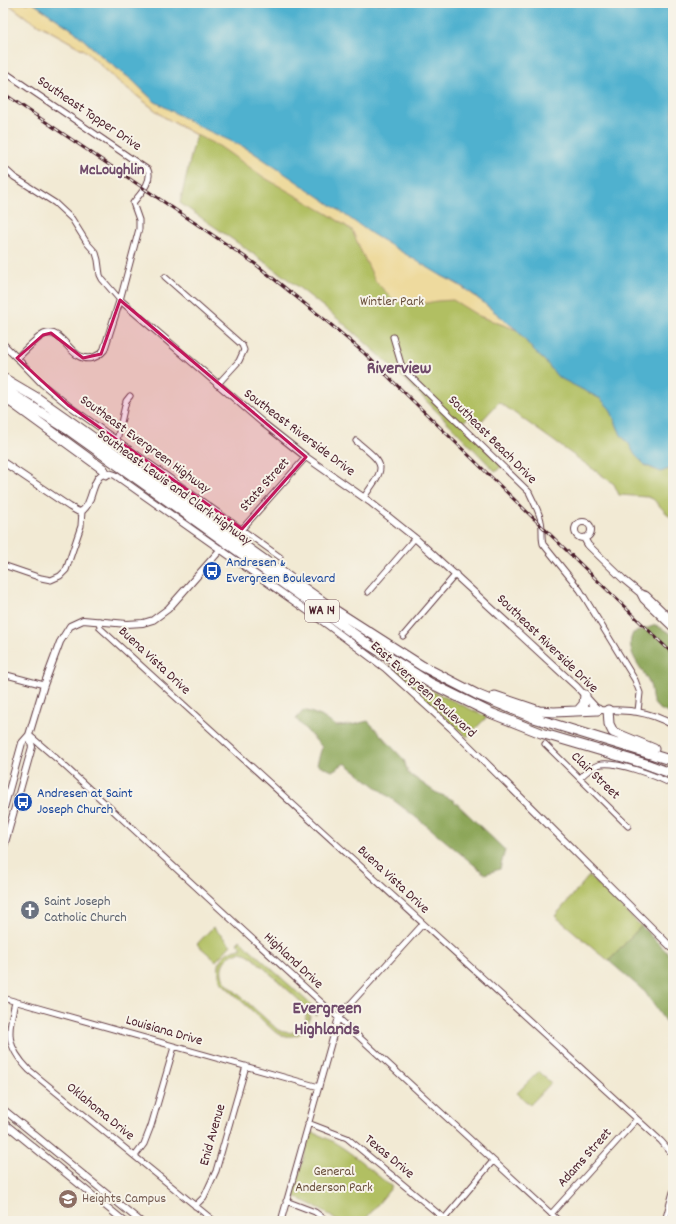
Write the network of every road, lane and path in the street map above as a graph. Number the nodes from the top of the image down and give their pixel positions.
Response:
1 (3, 71) edge
2 (3, 167) edge
3 (165, 277) dead end
4 (120, 300) junction
5 (393, 337) dead end
6 (3, 344) edge
7 (17, 358) junction
8 (3, 378) edge
9 (217, 385) junction
10 (3, 388) edge
11 (3, 396) edge
12 (130, 396) dead end
13 (117, 440) junction
14 (356, 441) dead end
15 (306, 457) junction
16 (3, 462) edge
17 (106, 474) junction
18 (364, 497) junction
19 (82, 511) junction
20 (242, 529) junction
21 (416, 538) junction
22 (584, 538) dead end
23 (221, 549) junction
24 (280, 557) dead end
25 (3, 565) edge
26 (456, 574) junction
27 (368, 592) dead end
28 (640, 593) junction
29 (673, 620) edge
30 (98, 621) junction
31 (673, 628) edge
32 (404, 636) dead end
33 (3, 674) edge
34 (448, 681) junction
35 (44, 685) junction
36 (585, 695) junction
37 (598, 710) junction
38 (608, 710) junction
39 (578, 711) junction
40 (638, 712) junction
41 (673, 725) edge
42 (29, 735) junction
43 (545, 744) dead end
44 (673, 758) edge
45 (673, 761) edge
46 (673, 774) edge
47 (580, 778) junction
48 (673, 785) edge
49 (3, 812) edge
50 (628, 826) dead end
51 (4, 843) edge
52 (3, 850) edge
53 (423, 924) junction
54 (673, 949) edge
55 (3, 998) edge
56 (15, 1002) junction
57 (338, 1019) junction
58 (174, 1046) junction
59 (246, 1066) junction
60 (319, 1087) junction
61 (3, 1109) edge
62 (637, 1119) junction
63 (3, 1122) edge
64 (308, 1123) junction
65 (673, 1155) edge
66 (135, 1156) junction
67 (493, 1161) junction
68 (673, 1192) edge
69 (286, 1201) junction
70 (195, 1206) junction
71 (551, 1214) junction
72 (446, 1220) edge
73 (124, 1221) edge
74 (140, 1221) edge
75 (214, 1221) edge
76 (281, 1221) edge
77 (327, 1221) edge
78 (558, 1221) edge
79 (665, 1221) edge

1 - 4 street, Southeast Topper Drive
2 - 4 street, Southeast Riverside Drive
3 - 9 street
4 - 7 street
4 - 9 street, Southeast Riverside Drive
5 - 40 street, Southeast Beach Drive
6 - 7 street, Southeast Evergreen Highway
7 - 13 street, Southeast Evergreen Highway
8 - 34 highway, Southeast Lewis and Clark Highway / WA 14
9 - 15 street, Southeast Riverside Drive
10 - 46 highway, Southeast Lewis and Clark Highway / WA 14
11 - 17 highway
12 - 13 street
13 - 20 street, Southeast Evergreen Highway
14 - 18 street
15 - 18 street, Southeast Riverside Drive
15 - 20 street, State Street
16 - 19 street
17 - 19 street
17 - 23 street, East Evergreen Boulevard
18 - 21 street, Southeast Riverside Drive
19 - 25 street
20 - 24 street, Southeast Evergreen Highway
21 - 26 street, Southeast Riverside Drive
21 - 27 street
22 - 28 street
23 - 30 street
23 - 54 street, East Evergreen Boulevard
26 - 32 street
26 - 36 street, Southeast Riverside Drive
28 - 29 street
28 - 31 street
30 - 35 street
30 - 53 street, Buena Vista Drive
33 - 35 street
34 - 39 highway
34 - 45 highway, Southeast Lewis and Clark Highway / WA 14
35 - 42 street
36 - 37 street, Southeast Riverside Drive
36 - 39 highway
37 - 38 street
37 - 39 highway
38 - 40 street
38 - 44 highway
40 - 41 street
42 - 49 street
42 - 51 street
42 - 57 street, Highland Drive
43 - 47 street, Clair Street
47 - 48 street
47 - 50 street, Clair Street
51 - 52 street
53 - 57 street
53 - 62 street, Buena Vista Drive
55 - 56 street, Louisiana Drive
56 - 58 street, Louisiana Drive
56 - 66 street, Oklahoma Drive
57 - 60 street
57 - 67 street, Highland Drive
58 - 59 street, Louisiana Drive
58 - 66 street
59 - 60 street, Louisiana Drive
59 - 70 street, Enid Avenue
60 - 64 street
61 - 74 street
62 - 65 street, Buena Vista Drive
62 - 71 street, Adams Street
63 - 73 street
64 - 69 street
64 - 72 street, Texas Drive
66 - 70 street, Oklahoma Drive
67 - 71 street, Highland Drive
67 - 72 street
68 - 79 street
69 - 76 street
69 - 77 street
70 - 75 street, Oklahoma Drive
71 - 78 street, Highland Drive

